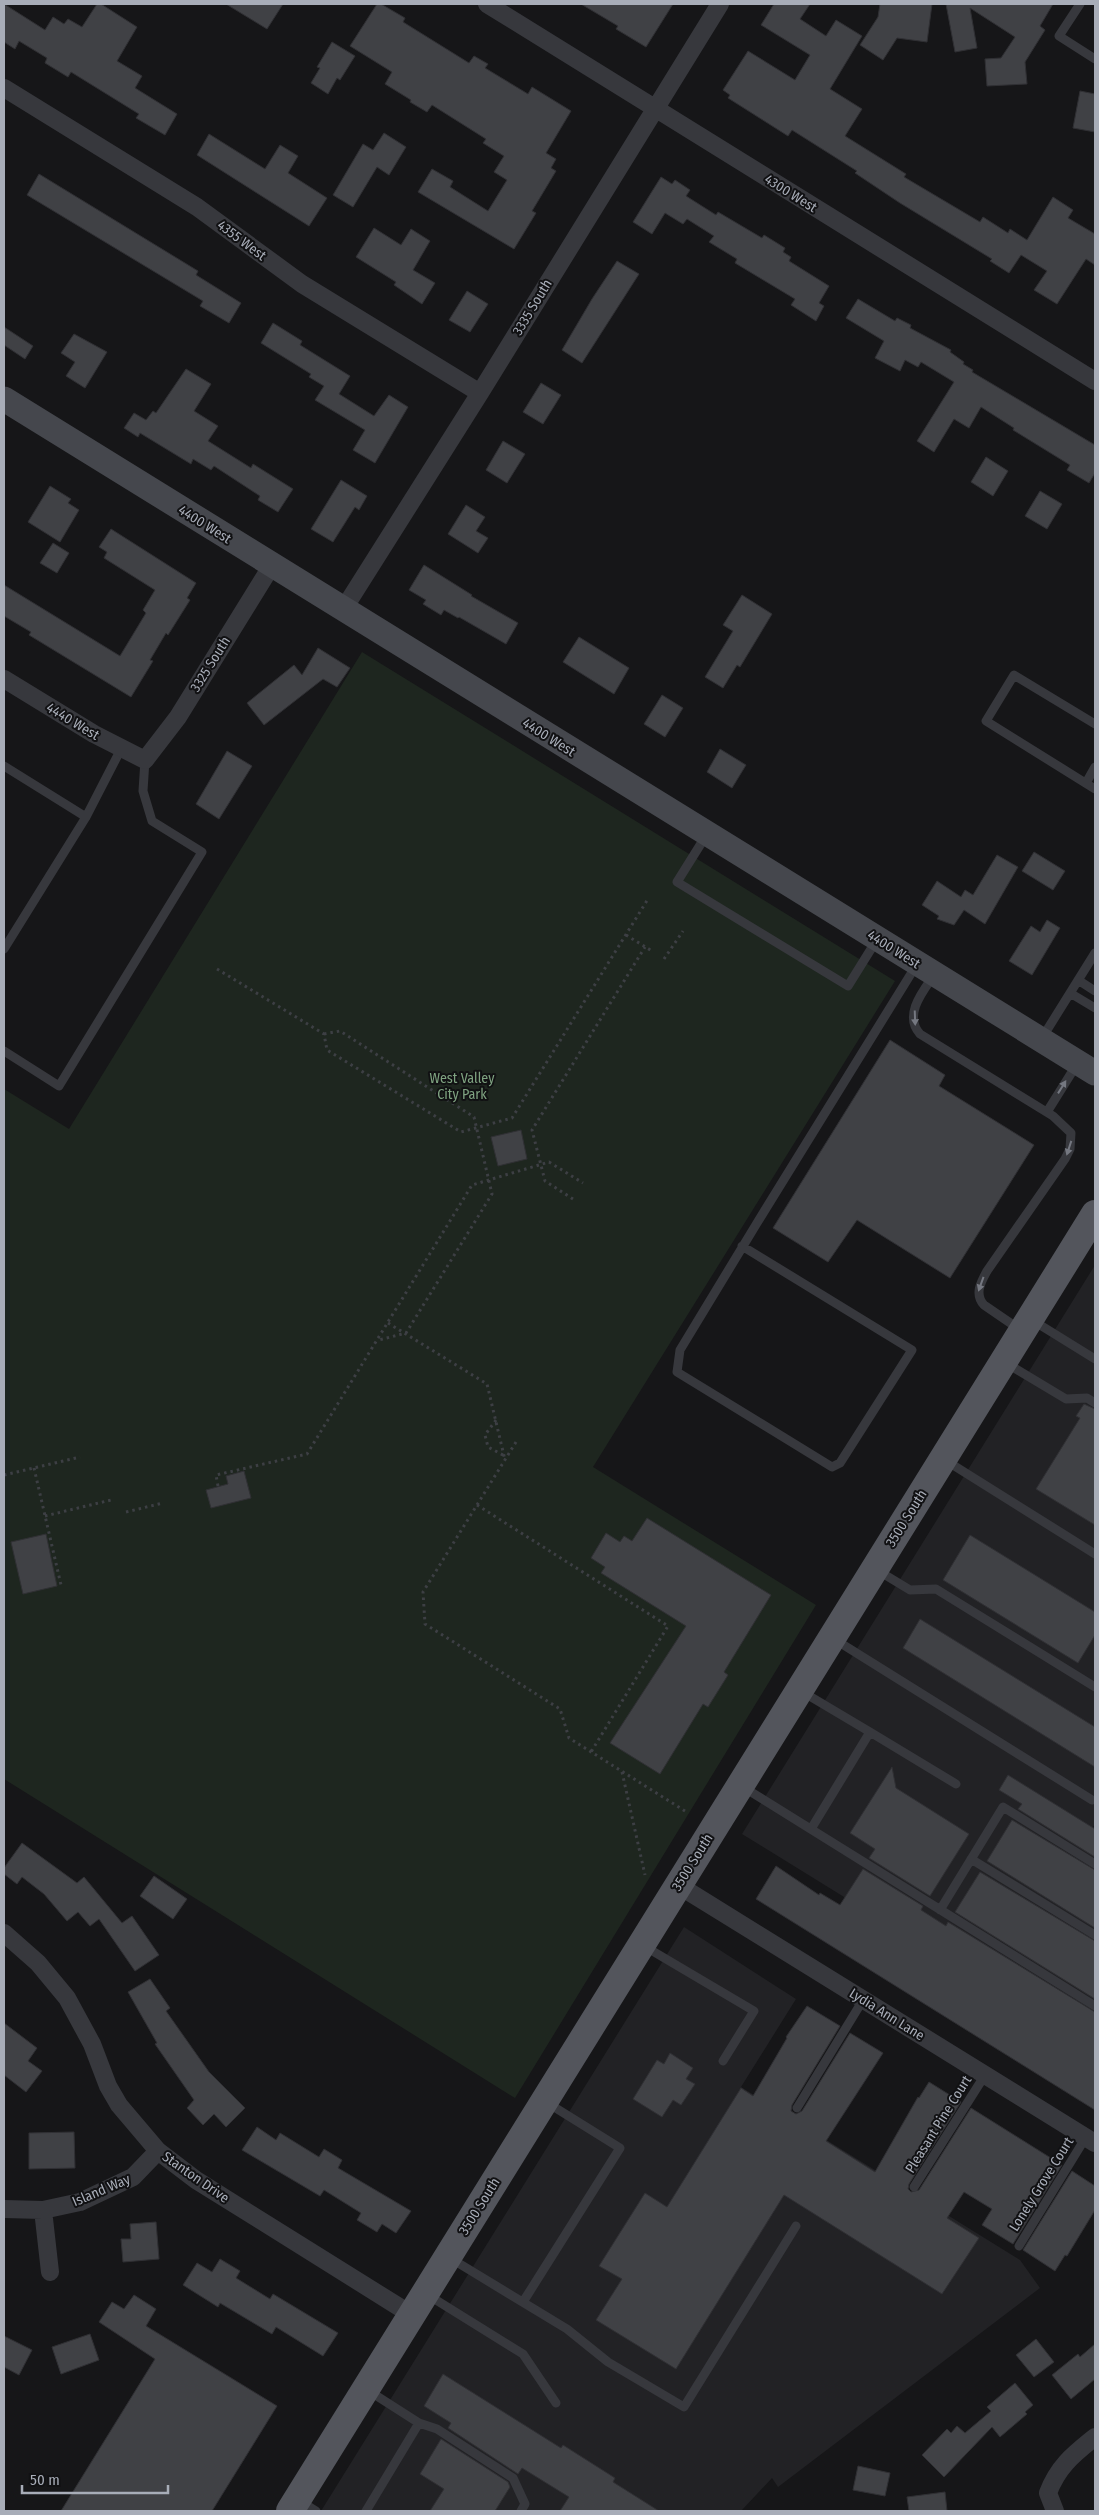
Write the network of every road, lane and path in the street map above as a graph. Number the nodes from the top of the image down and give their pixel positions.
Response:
1 (487, 4) edge
2 (720, 4) edge
3 (1080, 4) edge
4 (1095, 59) edge
5 (4, 88) edge
6 (654, 108) junction
7 (1095, 381) edge
8 (480, 393) junction
9 (4, 399) edge
10 (272, 565) junction
11 (343, 610) junction
12 (4, 678) edge
13 (1095, 724) edge
14 (121, 748) junction
15 (145, 760) junction
16 (4, 766) edge
17 (1095, 767) edge
18 (1086, 782) junction
19 (1095, 788) edge
20 (86, 817) junction
21 (707, 834) junction
22 (648, 899) dead end
23 (682, 931) dead end
24 (626, 935) junction
25 (877, 939) junction
26 (644, 947) junction
27 (4, 949) edge
28 (652, 951) dead end
29 (1095, 953) edge
30 (664, 959) dead end
31 (218, 969) dead end
32 (926, 969) junction
33 (1078, 980) junction
34 (1095, 991) edge
35 (1070, 993) junction
36 (1095, 1008) edge
37 (324, 1034) junction
38 (1041, 1040) junction
39 (4, 1051) edge
40 (1086, 1068) edge
41 (1047, 1112) junction
42 (476, 1128) junction
43 (540, 1165) junction
44 (489, 1180) junction
45 (583, 1183) dead end
46 (573, 1199) dead end
47 (1095, 1214) edge
48 (742, 1246) junction
49 (388, 1323) junction
50 (1026, 1325) junction
51 (406, 1334) junction
52 (378, 1340) junction
53 (1095, 1359) edge
54 (1003, 1362) junction
55 (1095, 1403) edge
56 (496, 1420) junction
57 (516, 1442) dead end
58 (80, 1456) dead end
59 (504, 1456) junction
60 (943, 1458) junction
61 (505, 1460) junction
62 (34, 1468) junction
63 (4, 1474) edge
64 (218, 1486) dead end
65 (111, 1500) dead end
66 (162, 1503) dead end
67 (477, 1506) junction
68 (126, 1512) dead end
69 (45, 1516) junction
70 (1095, 1554) edge
71 (874, 1569) junction
72 (61, 1585) dead end
73 (832, 1638) junction
74 (1095, 1687) edge
75 (799, 1690) junction
76 (870, 1732) junction
77 (591, 1752) junction
78 (622, 1772) junction
79 (956, 1784) dead end
80 (740, 1786) junction
81 (1092, 1800) dead end
82 (685, 1811) dead end
83 (811, 1830) junction
84 (971, 1859) junction
85 (1095, 1864) edge
86 (645, 1875) dead end
87 (678, 1885) junction
88 (940, 1910) junction
89 (4, 1933) edge
90 (1095, 1936) edge
91 (642, 1944) junction
92 (863, 2000) junction
93 (1095, 2006) edge
94 (723, 2061) dead end
95 (985, 2075) junction
96 (545, 2101) junction
97 (797, 2108) dead end
98 (1091, 2140) edge
99 (158, 2151) junction
100 (914, 2187) dead end
101 (4, 2209) edge
102 (43, 2210) junction
103 (796, 2226) dead end
104 (1019, 2246) dead end
105 (448, 2257) junction
106 (50, 2272) dead end
107 (523, 2302) junction
108 (418, 2304) junction
109 (366, 2389) junction
110 (556, 2403) dead end
111 (419, 2423) junction
112 (1095, 2437) edge
113 (301, 2507) edge
114 (366, 2511) edge
115 (521, 2511) edge
116 (1056, 2511) edge

1 - 6 street, 4300 West
2 - 6 street, 3335 South
3 - 4 lane
5 - 8 street, 4355 West
6 - 7 street, 4300 West
6 - 8 street, 3335 South
8 - 11 street, 3335 South
9 - 10 street, 4400 West
10 - 11 street, 4400 West
10 - 15 street, 3325 South
11 - 21 street, 4400 West
12 - 14 street, 4440 West
13 - 18 lane
14 - 15 street, 4440 West
14 - 20 lane
15 - 39 lane
16 - 20 lane
17 - 18 lane
18 - 19 lane
20 - 27 lane
21 - 25 street, 4400 West
21 - 25 lane
22 - 24 path
23 - 30 path
24 - 26 path
24 - 42 path
25 - 32 street, 4400 West
26 - 28 path
26 - 43 path
29 - 33 lane
31 - 37 path
32 - 38 street, 4400 West
32 -> 41 lane
32 - 48 lane
33 - 34 lane
33 - 35 lane
35 - 36 lane
35 - 38 lane
37 - 42 path
37 - 42 path
38 - 40 street, 4400 West
41 -> 40 lane
41 -> 50 lane
42 - 44 path
43 - 44 path
43 - 45 path
43 - 46 path
44 - 49 path
44 - 51 path
47 - 50 main road, 3500 South
48 - 48 lane
49 - 51 path
49 - 52 path
50 - 53 lane
50 - 54 main road, 3500 South
51 - 52 path
51 - 56 path
52 - 64 path
54 - 55 lane
54 - 60 main road, 3500 South
56 - 59 path
56 - 59 path
57 - 61 path
58 - 62 path
59 - 61 path
60 - 70 lane
60 - 71 main road, 3500 South
61 - 67 path
62 - 63 path
62 - 69 path
65 - 69 path
66 - 68 path
67 - 77 path
67 - 77 path
69 - 72 path
71 - 73 main road, 3500 South
71 - 74 lane
73 - 75 main road, 3500 South
73 - 81 lane
75 - 76 lane
75 - 80 main road, 3500 South
76 - 79 lane
76 - 83 lane
77 - 78 path
78 - 82 path
78 - 86 path
80 - 83 lane
80 - 87 main road, 3500 South
83 - 88 lane
84 - 85 lane
84 - 88 lane
84 - 90 lane
87 - 91 main road, 3500 South
87 - 92 street, Lydia Ann Lane
88 - 93 lane
89 - 99 street, Stanton Drive
91 - 94 lane
91 - 96 main road, 3500 South
92 - 95 street, Lydia Ann Lane
92 - 97 lane
95 - 98 street, Lydia Ann Lane
95 - 100 lane, Pleasant Pine Court
96 - 105 main road, 3500 South
96 - 107 lane
98 - 104 lane, Lonely Grove Court
99 - 102 street, Island Way
99 - 108 street, Stanton Drive
101 - 102 street, Island Way
102 - 106 street
103 - 107 lane
105 - 107 lane
105 - 108 main road, 3500 South
108 - 109 main road, 3500 South
108 - 110 lane
109 - 111 lane
109 - 113 main road, 3500 South
111 - 114 lane
111 - 115 lane
112 - 116 street

